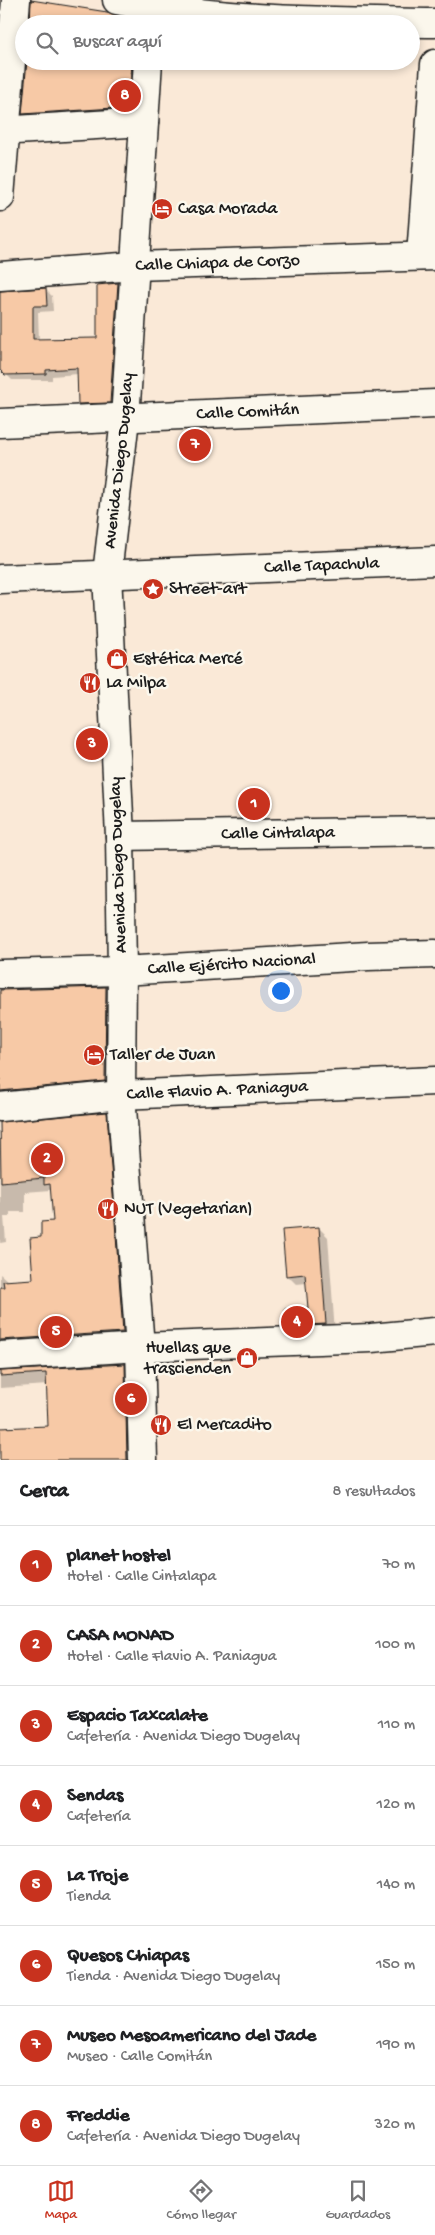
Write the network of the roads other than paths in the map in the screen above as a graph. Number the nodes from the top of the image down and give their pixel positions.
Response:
1 (16, 0) edge
2 (117, 0) edge
3 (152, 10) edge
4 (297, 10) edge
5 (350, 15) edge
6 (420, 22) edge
7 (435, 23) edge
8 (435, 64) edge
9 (147, 70) edge
10 (144, 122) junction
11 (3, 131) edge
12 (0, 196) edge
13 (428, 256) edge
14 (135, 266) junction
15 (0, 276) edge
16 (435, 404) edge
17 (125, 419) junction
18 (0, 423) edge
19 (435, 561) edge
20 (107, 574) junction
21 (0, 579) edge
22 (435, 831) edge
23 (120, 836) junction
24 (435, 954) edge
25 (122, 971) junction
26 (0, 974) edge
27 (435, 1081) edge
28 (121, 1094) junction
29 (0, 1107) edge
30 (435, 1332) edge
31 (140, 1347) junction
32 (0, 1356) edge
33 (143, 1460) edge

1 - 11 street
2 - 3 street
3 - 4 street
4 - 5 street
6 - 7 street
8 - 13 street
9 - 10 street, Avenida Diego Dugelay
10 - 11 street
10 - 14 street, Avenida Diego Dugelay
11 - 12 street
13 - 14 street, Calle Chiapa de Corzo
14 - 15 street, Calle Chiapa de Corzo
14 - 17 street, Avenida Diego Dugelay
16 - 17 street, Calle Comitán
17 - 18 street, Calle Comitán
17 - 20 street, Avenida Diego Dugelay
19 - 20 street, Calle Tapachula
20 - 21 street, Calle Tapachula
20 - 23 street, Avenida Diego Dugelay
22 - 23 street, Calle Cintalapa
23 - 25 street, Avenida Diego Dugelay
24 - 25 street, Calle Ejército Nacional
25 - 26 street, Calle Ejército Nacional
25 - 28 street, Avenida Diego Dugelay
27 - 28 street, Calle Flavio A. Paniagua
28 - 29 street, Calle Flavio A. Paniagua
28 - 31 street, Avenida Diego Dugelay
30 - 31 street
31 - 32 street
31 - 33 street, Avenida Diego Dugelay

